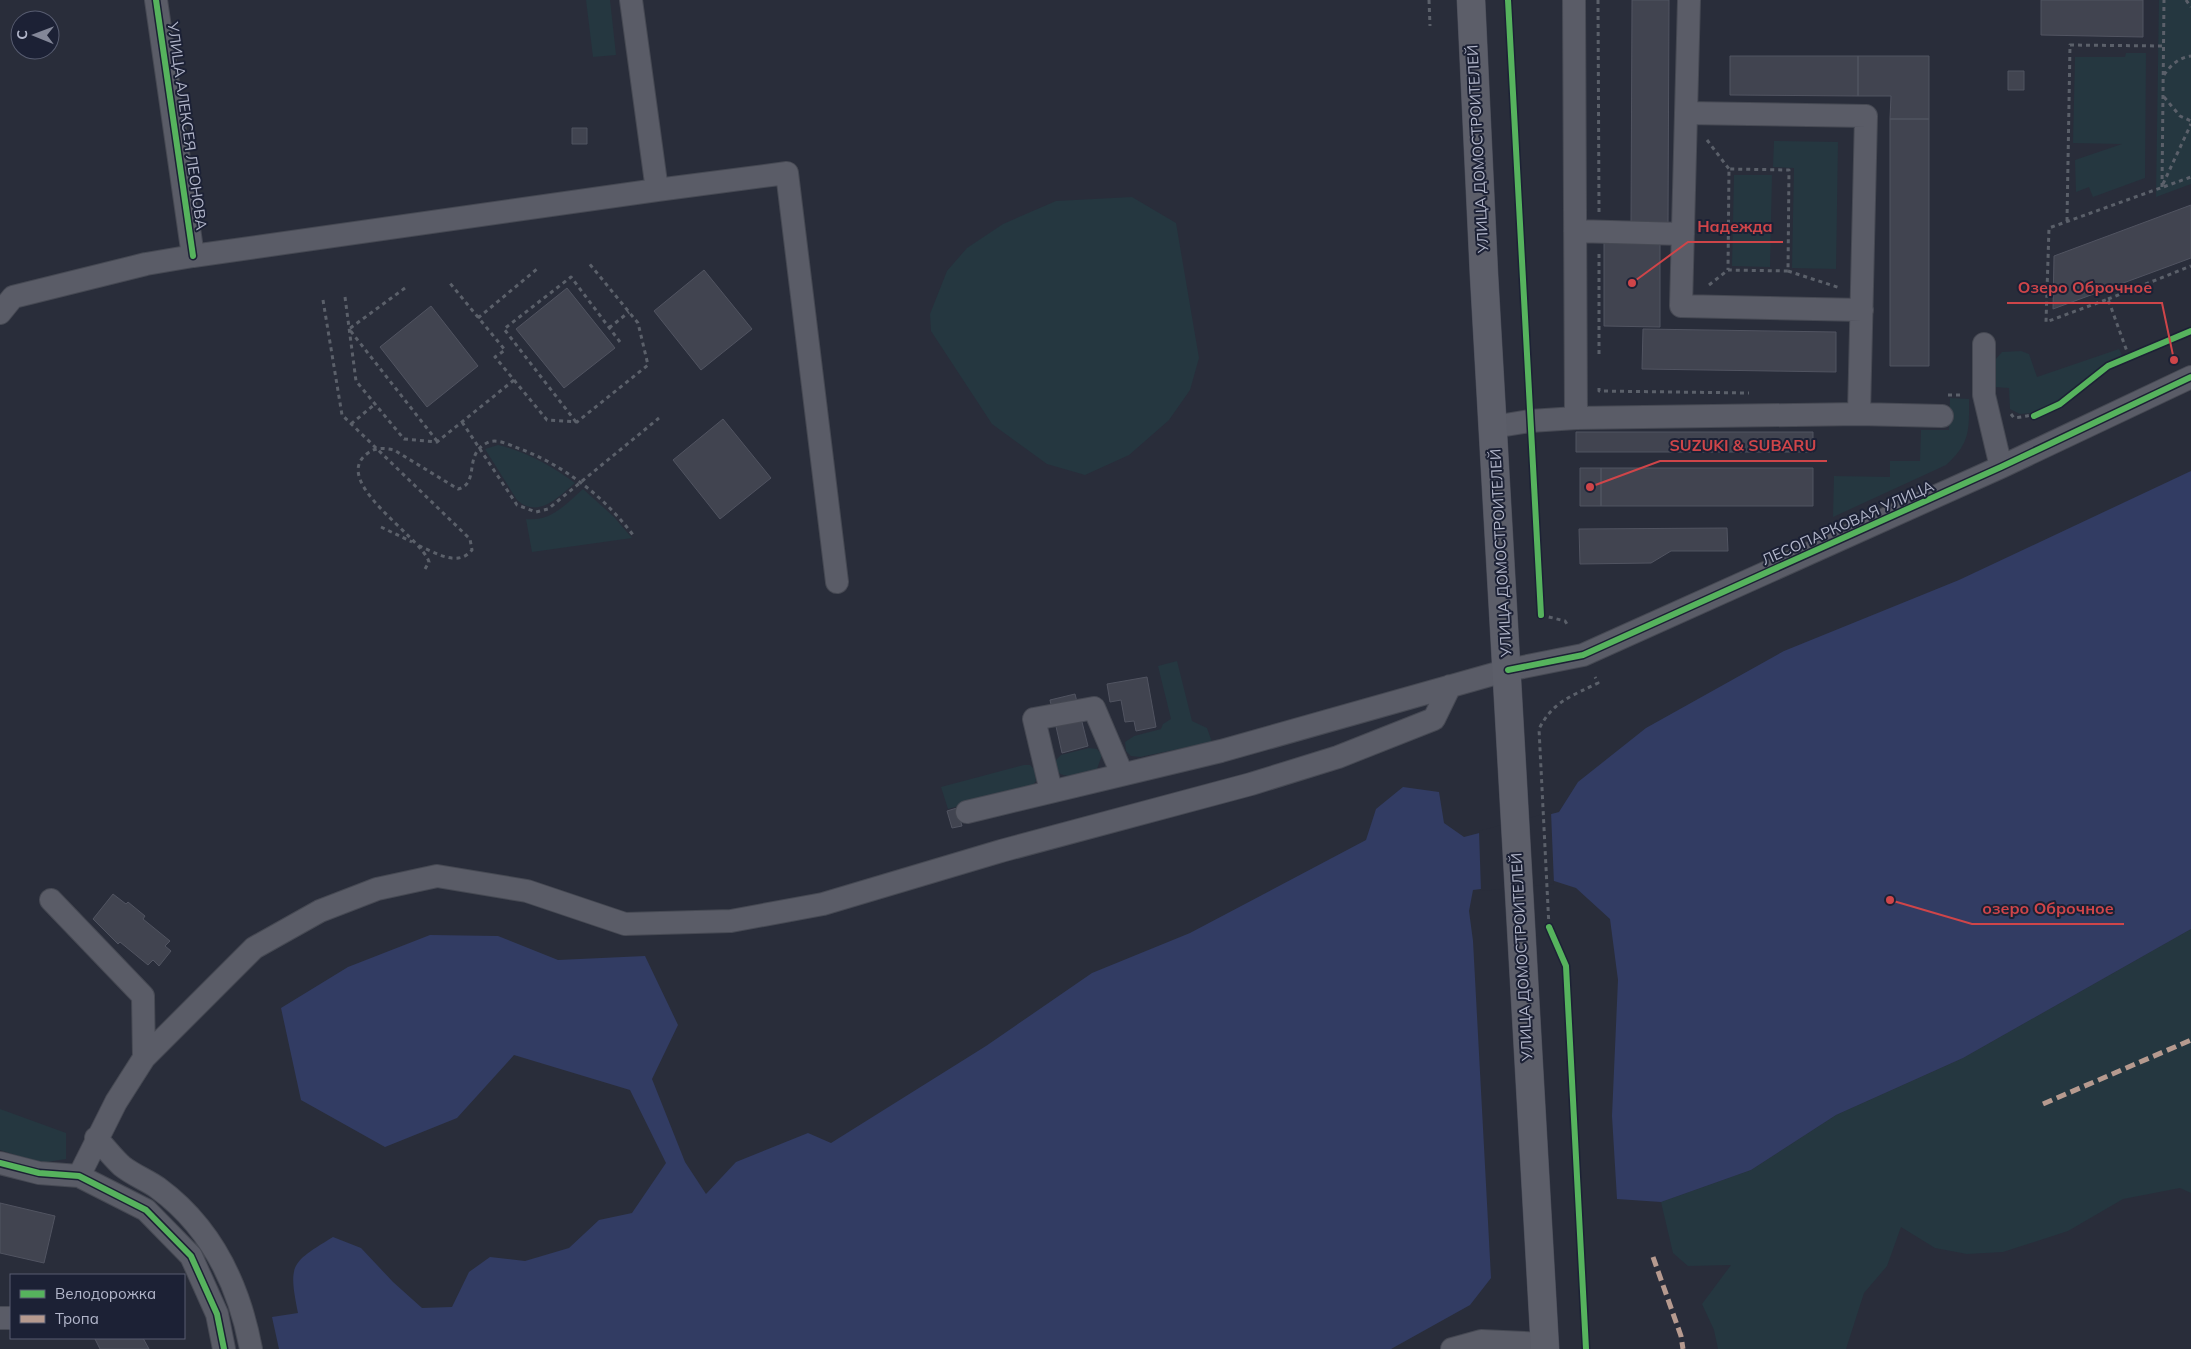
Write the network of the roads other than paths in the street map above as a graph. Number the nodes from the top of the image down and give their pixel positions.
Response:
1 (156, 0) edge
2 (631, 0) edge
3 (1471, 0) edge
4 (1574, 0) edge
5 (1689, 0) edge
6 (1686, 112) junction
7 (657, 190) junction
8 (1575, 231) junction
9 (1683, 234) junction
10 (193, 256) junction
11 (1862, 299) junction
12 (0, 313) edge
13 (1984, 344) dead end
14 (2191, 376) edge
15 (1859, 414) junction
16 (1942, 416) dead end
17 (1576, 418) junction
18 (1493, 427) junction
19 (2000, 467) junction
20 (837, 582) dead end
21 (1508, 670) junction
22 (1450, 686) junction
23 (1122, 774) junction
24 (1052, 791) junction
25 (967, 812) dead end
26 (51, 900) dead end
27 (144, 1058) junction
28 (96, 1138) junction
29 (0, 1163) edge
30 (79, 1176) junction
31 (1545, 1347) edge
32 (224, 1349) edge
33 (251, 1349) edge
34 (1452, 1349) edge

1 - 10 street, УЛИЦА АЛЕКСЕЯ ЛЕОНОВА
2 - 7 street
3 - 18 main road, УЛИЦА ДОМОСТРОИТЕЛЕЙ
4 - 8 street
5 - 6 street
6 - 9 street
6 - 11 street
7 - 10 street
7 - 20 street
8 - 9 street
8 - 17 street
9 - 11 street
10 - 12 street
11 - 15 street
13 - 19 street
14 - 19 street, ЛЕСОПАРКОВАЯ УЛИЦА
15 - 16 street
15 - 17 street
17 - 18 street
18 - 21 main road, УЛИЦА ДОМОСТРОИТЕЛЕЙ
19 - 21 street, ЛЕСОПАРКОВАЯ УЛИЦА
21 - 22 street, ЛЕСОПАРКОВАЯ УЛИЦА
21 - 31 main road, УЛИЦА ДОМОСТРОИТЕЛЕЙ
22 - 23 street, ЛЕСОПАРКОВАЯ УЛИЦА
22 - 27 street
23 - 24 street, ЛЕСОПАРКОВАЯ УЛИЦА
23 - 24 street
24 - 25 street, ЛЕСОПАРКОВАЯ УЛИЦА
26 - 27 street
27 - 28 street
28 - 30 street
28 - 33 street
29 - 30 street
30 - 32 street
31 - 34 street

